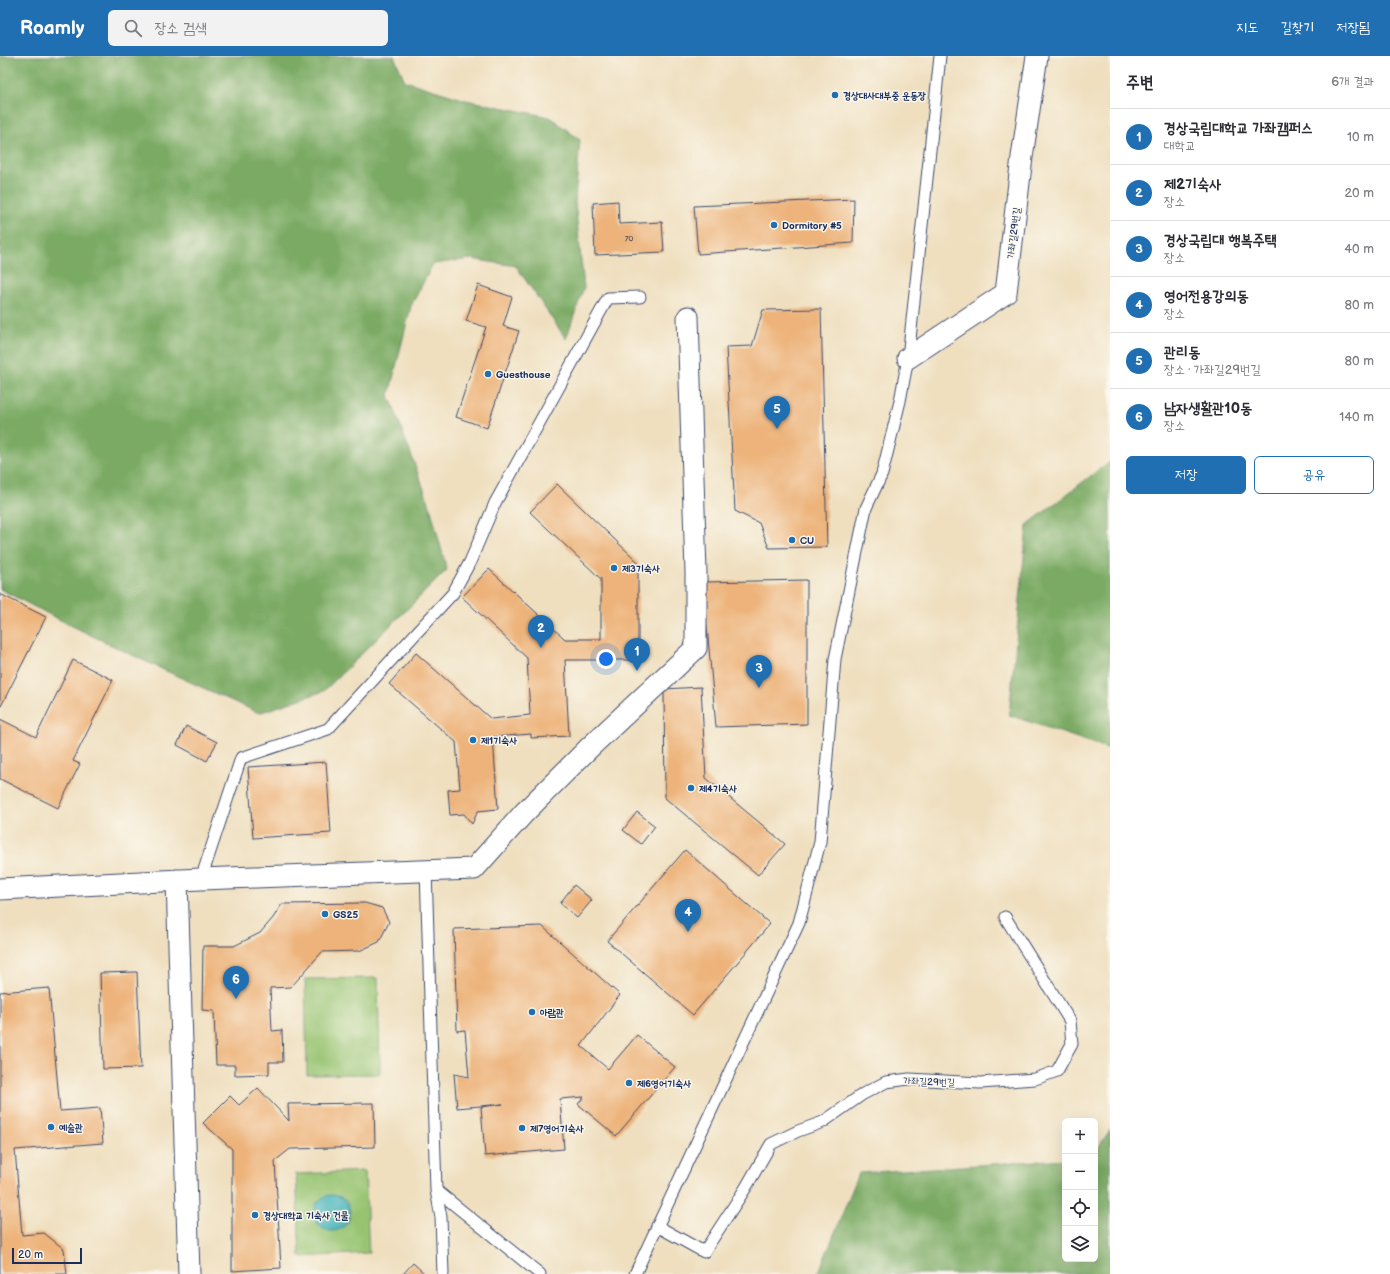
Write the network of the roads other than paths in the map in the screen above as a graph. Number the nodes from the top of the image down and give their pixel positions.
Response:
1 (940, 56) edge
2 (1037, 56) edge
3 (640, 297) dead end
4 (688, 317) dead end
5 (908, 358) junction
6 (426, 870) junction
7 (201, 879) junction
8 (177, 880) junction
9 (0, 889) edge
10 (1005, 917) dead end
11 (436, 1190) junction
12 (657, 1226) junction
13 (189, 1274) edge
14 (443, 1274) edge
15 (540, 1274) edge
16 (635, 1274) edge

1 - 5 lane
2 - 5 street, 가좌길29번길
3 - 7 lane
4 - 6 street
5 - 12 lane
6 - 7 street
6 - 11 lane
7 - 8 street
8 - 9 street
8 - 13 street
10 - 12 lane, 가좌길29번길
11 - 14 lane
11 - 15 lane
12 - 16 lane

